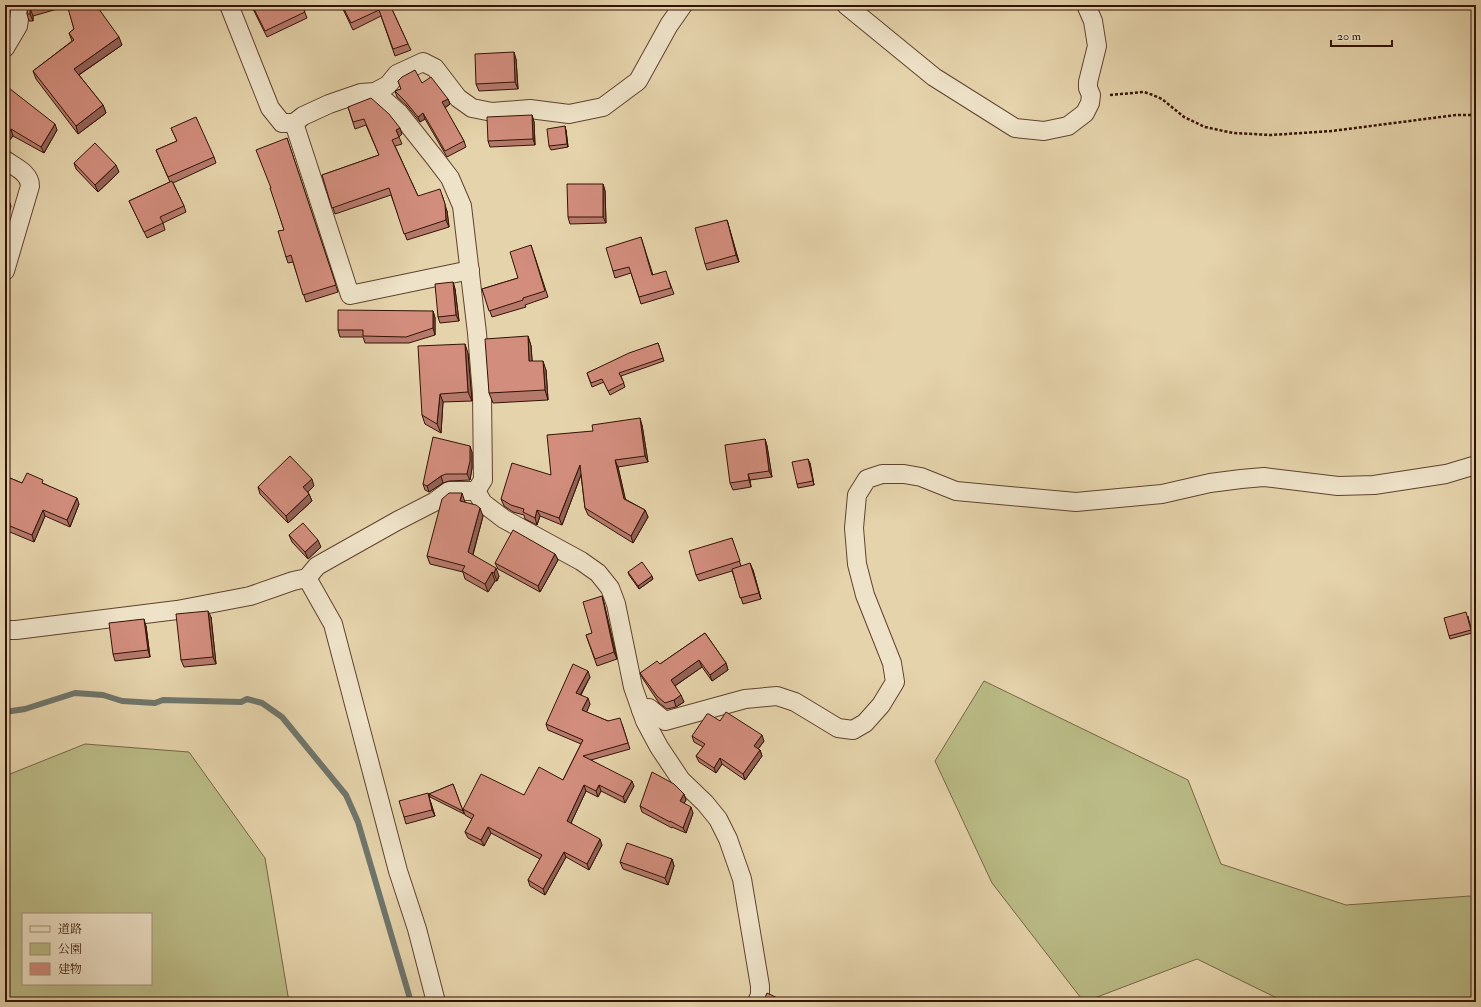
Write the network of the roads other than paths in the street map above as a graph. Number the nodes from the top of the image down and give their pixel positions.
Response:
1 (21, 5) edge
2 (229, 5) edge
3 (683, 5) edge
4 (846, 5) edge
5 (1086, 5) edge
6 (5, 48) edge
7 (375, 92) junction
8 (294, 123) junction
9 (5, 160) edge
10 (470, 270) junction
11 (5, 272) edge
12 (1476, 465) edge
13 (476, 491) junction
14 (307, 578) junction
15 (5, 630) edge
16 (641, 710) junction
17 (436, 1002) edge
18 (757, 1002) edge

1 - 6 street
2 - 8 street
3 - 7 street
4 - 5 street
7 - 8 street
7 - 10 street
8 - 10 street
9 - 11 street
10 - 13 street
12 - 16 street
13 - 14 street
13 - 16 street
14 - 15 street
14 - 17 street
16 - 18 street

